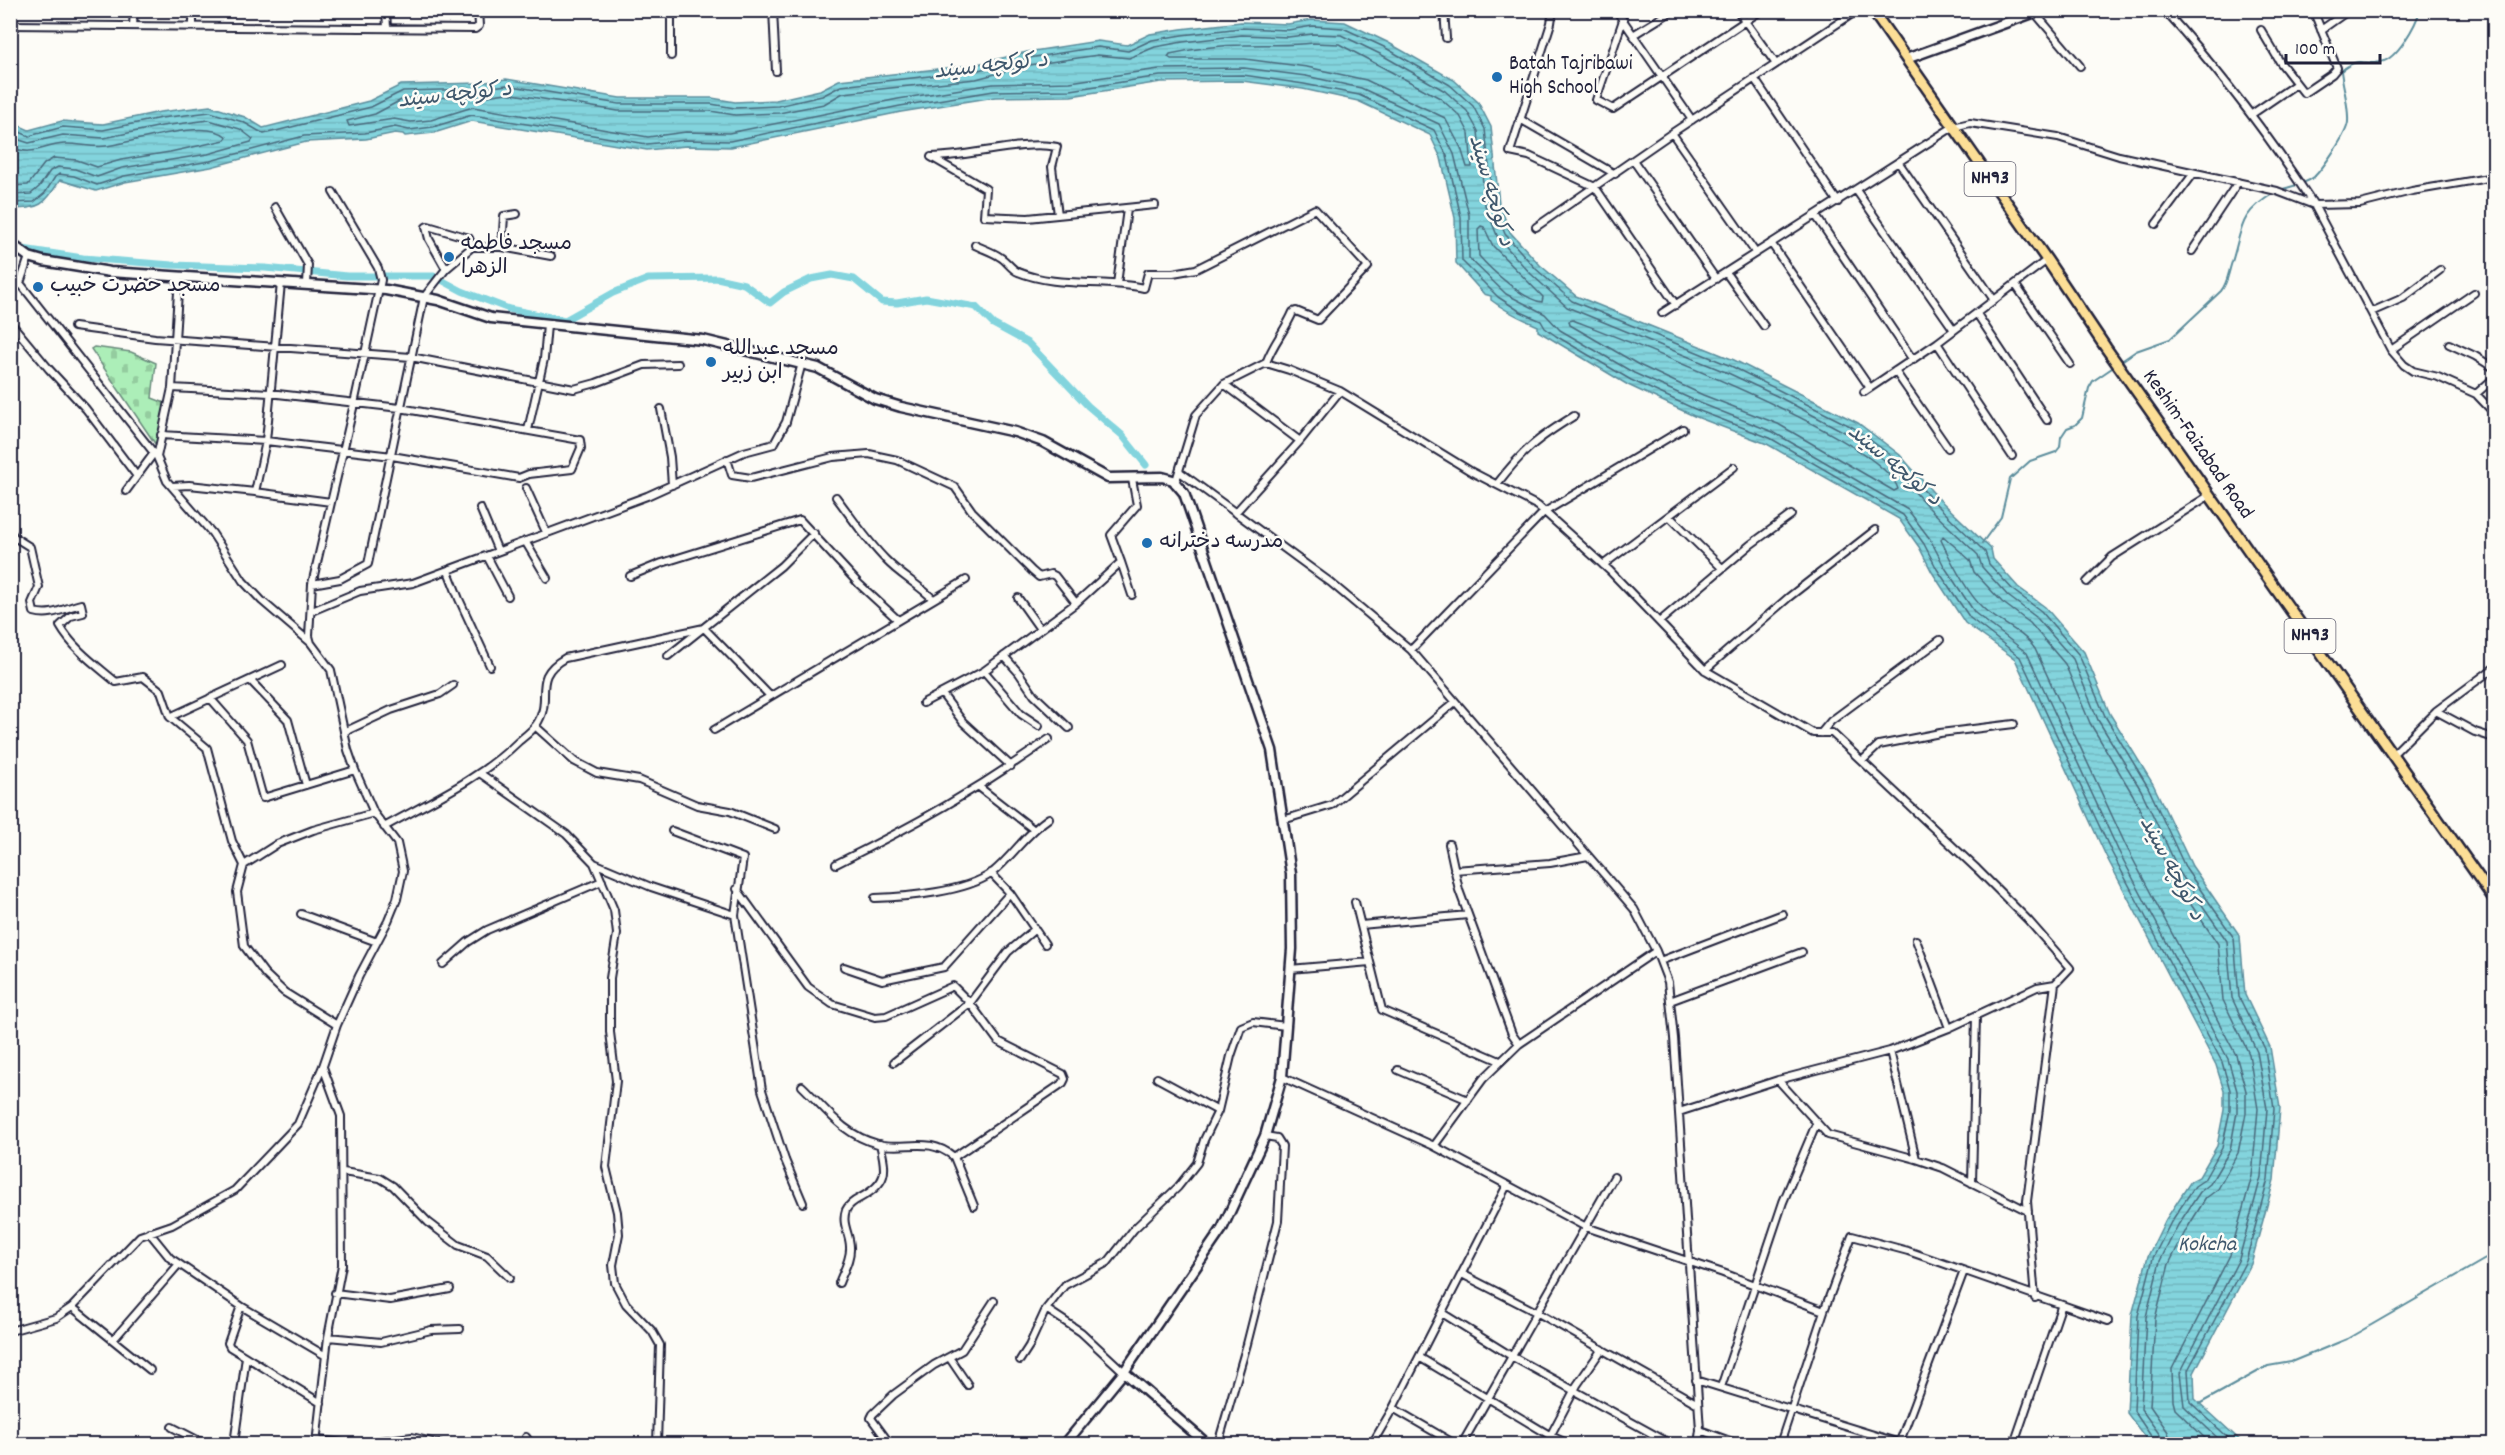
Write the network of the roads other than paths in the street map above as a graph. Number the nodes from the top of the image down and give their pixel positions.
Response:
1 (134, 10) edge
2 (193, 10) edge
3 (386, 10) edge
4 (478, 10) edge
5 (671, 10) edge
6 (773, 10) edge
7 (1444, 10) edge
8 (1553, 10) edge
9 (1616, 10) edge
10 (1674, 10) edge
11 (1737, 10) edge
12 (1762, 10) edge
13 (1858, 10) edge
14 (1872, 10) edge
15 (2012, 10) edge
16 (2164, 10) edge
17 (2184, 10) edge
18 (2313, 10) edge
19 (2038, 12) edge
20 (2345, 13) dead end
21 (2019, 18) junction
22 (2172, 18) junction
23 (1623, 20) junction
24 (1746, 22) junction
25 (10, 25) edge
26 (133, 26) junction
27 (193, 27) junction
28 (387, 28) junction
29 (2261, 30) dead end
30 (2321, 30) junction
31 (1633, 35) junction
32 (1446, 38) dead end
33 (671, 56) dead end
34 (1906, 59) junction
35 (1776, 64) junction
36 (2080, 66) dead end
37 (777, 71) dead end
38 (1661, 76) junction
39 (1754, 78) junction
40 (2296, 84) junction
41 (2252, 114) junction
42 (1520, 119) junction
43 (1692, 120) junction
44 (1953, 127) junction
45 (1672, 133) junction
46 (1633, 160) junction
47 (1899, 163) junction
48 (2194, 172) junction
49 (1615, 174) junction
50 (2494, 177) edge
51 (2238, 182) junction
52 (1595, 187) junction
53 (1856, 190) junction
54 (333, 192) dead end
55 (1838, 202) junction
56 (1155, 205) dead end
57 (2314, 205) junction
58 (275, 207) dead end
59 (1127, 209) junction
60 (517, 214) dead end
61 (1058, 215) junction
62 (1816, 216) junction
63 (2156, 225) dead end
64 (1536, 227) dead end
65 (10, 243) edge
66 (1771, 243) junction
67 (975, 245) dead end
68 (472, 246) junction
69 (502, 247) junction
70 (2192, 250) dead end
71 (1755, 252) junction
72 (551, 256) dead end
73 (29, 257) junction
74 (2047, 260) junction
75 (2440, 270) dead end
76 (443, 272) junction
77 (1726, 273) junction
78 (179, 276) junction
79 (1716, 279) junction
80 (308, 280) junction
81 (20, 283) junction
82 (280, 283) junction
83 (2015, 284) junction
84 (1117, 285) junction
85 (380, 290) junction
86 (10, 291) edge
87 (2474, 293) dead end
88 (424, 297) junction
89 (1994, 300) junction
90 (1676, 305) junction
91 (2371, 312) junction
92 (1662, 313) dead end
93 (1977, 314) junction
94 (10, 322) edge
95 (547, 325) junction
96 (1764, 326) dead end
97 (74, 327) dead end
98 (1954, 330) junction
99 (174, 339) junction
100 (1937, 343) junction
101 (2449, 344) dead end
102 (274, 346) junction
103 (2391, 350) junction
104 (366, 351) junction
105 (411, 357) junction
106 (1912, 360) junction
107 (802, 363) junction
108 (1266, 363) junction
109 (678, 364) dead end
110 (2070, 364) dead end
111 (2494, 368) edge
112 (1895, 371) junction
113 (2494, 378) edge
114 (540, 384) junction
115 (1224, 384) junction
116 (172, 388) junction
117 (1340, 391) junction
118 (269, 393) junction
119 (2476, 394) junction
120 (354, 404) junction
121 (400, 408) junction
122 (661, 409) dead end
123 (2494, 413) edge
124 (1574, 416) dead end
125 (2047, 420) dead end
126 (1683, 429) dead end
127 (528, 430) junction
128 (161, 435) junction
129 (266, 441) junction
130 (1300, 441) junction
131 (1948, 448) dead end
132 (343, 452) junction
133 (155, 455) junction
134 (392, 456) junction
135 (2012, 456) dead end
136 (727, 459) junction
137 (1734, 467) dead end
138 (1180, 472) junction
139 (136, 475) junction
140 (1132, 478) junction
141 (1175, 484) junction
142 (1497, 484) junction
143 (672, 485) junction
144 (172, 486) junction
145 (526, 488) dead end
146 (126, 491) dead end
147 (255, 492) junction
148 (2210, 495) junction
149 (836, 497) dead end
150 (331, 502) junction
151 (480, 508) dead end
152 (1235, 513) junction
153 (1543, 513) junction
154 (1791, 515) dead end
155 (1669, 516) junction
156 (1875, 530) dead end
157 (10, 531) edge
158 (546, 532) junction
159 (814, 533) junction
160 (525, 541) junction
161 (498, 551) junction
162 (487, 556) junction
163 (1121, 562) junction
164 (1603, 565) junction
165 (1722, 568) junction
166 (448, 571) junction
167 (630, 576) dead end
168 (547, 579) dead end
169 (966, 580) dead end
170 (2087, 582) dead end
171 (312, 584) junction
172 (1132, 594) dead end
173 (508, 596) dead end
174 (1018, 598) dead end
175 (933, 599) junction
176 (1076, 603) junction
177 (312, 611) junction
178 (898, 620) junction
179 (1659, 622) junction
180 (704, 628) junction
181 (1041, 629) junction
182 (1940, 640) dead end
183 (311, 643) junction
184 (1411, 650) junction
185 (668, 656) dead end
186 (1004, 657) junction
187 (282, 665) dead end
188 (490, 666) dead end
189 (2494, 668) edge
190 (1705, 670) junction
191 (984, 671) junction
192 (250, 680) junction
193 (453, 685) dead end
194 (942, 694) junction
195 (770, 696) junction
196 (210, 698) junction
197 (1455, 702) junction
198 (923, 703) dead end
199 (2436, 711) junction
200 (170, 717) junction
201 (2014, 724) dead end
202 (535, 726) junction
203 (1039, 726) dead end
204 (1069, 728) dead end
205 (714, 730) dead end
206 (344, 732) junction
207 (1821, 733) junction
208 (2494, 738) edge
209 (1049, 739) dead end
210 (2393, 754) junction
211 (1863, 760) junction
212 (1011, 766) junction
213 (355, 770) junction
214 (481, 774) junction
215 (306, 784) junction
216 (979, 787) junction
217 (374, 813) junction
218 (1049, 818) dead end
219 (1283, 820) junction
220 (384, 827) junction
221 (775, 829) dead end
222 (1033, 829) junction
223 (672, 831) dead end
224 (1449, 844) dead end
225 (1588, 856) junction
226 (594, 863) junction
227 (836, 864) dead end
228 (244, 865) junction
229 (1454, 870) junction
230 (991, 873) junction
231 (602, 881) junction
232 (737, 889) junction
233 (1010, 893) junction
234 (875, 898) dead end
235 (2494, 899) edge
236 (1355, 902) dead end
237 (301, 914) dead end
238 (1783, 914) dead end
239 (735, 915) junction
240 (1468, 915) junction
241 (1361, 925) junction
242 (1035, 929) junction
243 (1916, 940) dead end
244 (377, 942) junction
245 (1045, 944) dead end
246 (1656, 951) junction
247 (1802, 952) dead end
248 (1660, 961) junction
249 (1370, 962) junction
250 (443, 964) dead end
251 (844, 967) dead end
252 (1290, 969) junction
253 (2055, 984) junction
254 (1670, 1001) junction
255 (970, 1003) junction
256 (1976, 1016) junction
257 (338, 1025) junction
258 (1286, 1026) junction
259 (1949, 1028) junction
260 (1520, 1044) junction
261 (1890, 1051) junction
262 (1500, 1061) junction
263 (894, 1062) dead end
264 (323, 1066) junction
265 (1398, 1070) dead end
266 (1282, 1077) junction
267 (1157, 1078) dead end
268 (1778, 1080) junction
269 (802, 1086) dead end
270 (1468, 1100) junction
271 (1218, 1111) junction
272 (1679, 1112) junction
273 (1816, 1124) junction
274 (1265, 1136) junction
275 (880, 1144) junction
276 (1434, 1146) junction
277 (954, 1157) junction
278 (1916, 1159) junction
279 (343, 1172) junction
280 (1614, 1176) dead end
281 (1972, 1183) junction
282 (1507, 1185) junction
283 (803, 1203) dead end
284 (974, 1206) dead end
285 (2028, 1211) junction
286 (1586, 1227) junction
287 (149, 1232) junction
288 (1689, 1263) junction
289 (179, 1264) junction
290 (1964, 1271) junction
291 (1462, 1274) junction
292 (510, 1278) dead end
293 (838, 1283) dead end
294 (1755, 1286) junction
295 (450, 1288) dead end
296 (335, 1293) junction
297 (2035, 1298) junction
298 (994, 1301) dead end
299 (241, 1306) junction
300 (2061, 1306) junction
301 (72, 1307) junction
302 (1046, 1309) junction
303 (1824, 1311) junction
304 (1442, 1313) junction
305 (1538, 1313) junction
306 (2108, 1322) dead end
307 (460, 1329) dead end
308 (10, 1331) edge
309 (328, 1337) junction
310 (112, 1340) junction
311 (1602, 1349) junction
312 (326, 1356) junction
313 (246, 1357) junction
314 (949, 1357) junction
315 (1419, 1357) junction
316 (1513, 1357) junction
317 (1020, 1360) dead end
318 (150, 1370) dead end
319 (1124, 1372) junction
320 (1696, 1380) junction
321 (968, 1385) dead end
322 (1721, 1388) junction
323 (1574, 1391) junction
324 (1489, 1400) junction
325 (321, 1403) junction
326 (1698, 1404) junction
327 (1393, 1408) junction
328 (1791, 1409) junction
329 (172, 1427) dead end
330 (1700, 1430) junction
331 (1551, 1436) junction
332 (526, 1437) dead end
333 (317, 1442) edge
334 (205, 1444) edge
335 (234, 1444) edge
336 (440, 1444) edge
337 (531, 1444) edge
338 (657, 1444) edge
339 (890, 1444) edge
340 (1065, 1444) edge
341 (1207, 1444) edge
342 (1218, 1444) edge
343 (1372, 1444) edge
344 (1455, 1444) edge
345 (1462, 1444) edge
346 (1546, 1444) edge
347 (1569, 1444) edge
348 (1671, 1444) edge
349 (1698, 1444) edge
350 (1738, 1444) edge
351 (1780, 1444) edge
352 (1900, 1444) edge
353 (2014, 1444) edge

1 - 26 street
2 - 27 street
3 - 28 street
4 - 28 street
5 - 33 street
6 - 37 street
7 - 32 street
8 - 42 street
9 - 23 street
10 - 31 street
11 - 24 street
12 - 24 street
13 - 35 street
14 - 34 main road, Keshim-Faizabad Road / NH93
15 - 21 street
16 - 22 street
17 - 22 street
18 - 30 street
19 - 21 street
19 - 36 street
20 - 30 street
21 - 34 street
22 - 41 street
23 - 31 street
23 - 38 street
24 - 35 street
24 - 38 street
25 - 26 street
26 - 27 street
27 - 28 street
29 - 40 street
30 - 40 street
31 - 38 street
34 - 44 main road, Keshim-Faizabad Road / NH93
35 - 39 street
38 - 43 street
39 - 43 street
39 - 55 street
40 - 41 street
41 - 57 street
42 - 49 street
42 - 52 street
43 - 45 street
44 - 47 street
44 - 48 street
44 - 74 main road, Keshim-Faizabad Road / NH93
45 - 46 street
45 - 71 street
46 - 49 street
46 - 79 street
47 - 53 street
47 - 89 street
48 - 51 street
48 - 63 street
49 - 52 street
50 - 57 street
51 - 57 street
51 - 70 street
52 - 64 street
52 - 90 street
53 - 55 street
53 - 98 street
54 - 85 street
55 - 62 street
56 - 59 street
57 - 91 street
58 - 80 street
59 - 61 street
59 - 84 street
60 - 69 street
61 - 61 street
62 - 66 street
62 - 106 street
65 - 73 street
66 - 71 street
66 - 112 street
67 - 84 street
68 - 69 street
68 - 76 street
68 - 76 street
69 - 72 street
71 - 77 street
73 - 78 street
73 - 81 street
74 - 83 street
74 - 148 main road, Keshim-Faizabad Road / NH93
75 - 91 street
76 - 88 street
77 - 79 street
77 - 96 street
78 - 82 street
78 - 99 street
79 - 90 street
80 - 82 street
80 - 85 street
81 - 86 street
81 - 133 street
82 - 102 street
83 - 89 street
83 - 110 street
84 - 108 street
85 - 88 street
85 - 104 street
87 - 103 street
88 - 95 street
88 - 105 street
89 - 93 street
90 - 92 street
91 - 103 street
93 - 98 street
93 - 125 street
94 - 139 street
95 - 107 street
95 - 114 street
97 - 99 street
98 - 100 street
99 - 102 street
99 - 116 street
100 - 106 street
100 - 135 street
101 - 111 street
102 - 104 street
102 - 118 street
103 - 119 street
104 - 105 street
104 - 120 street
105 - 114 street
105 - 121 street
106 - 112 street
107 - 136 street
107 - 140 street
108 - 115 street
108 - 117 street
109 - 114 street
112 - 131 street
113 - 119 street
114 - 127 street
115 - 130 street
115 - 138 street
116 - 118 street
116 - 128 street
117 - 130 street
117 - 142 street
118 - 120 street
118 - 129 street
119 - 123 street
120 - 121 street
120 - 132 street
121 - 127 street
121 - 134 street
122 - 143 street
124 - 142 street
126 - 153 street
127 - 134 street
128 - 129 street
128 - 133 street
129 - 132 street
129 - 147 street
130 - 152 street
132 - 134 street
132 - 150 street
133 - 139 street
133 - 144 street
134 - 171 street
136 - 143 street
136 - 176 street
137 - 155 street
138 - 141 street
138 - 152 street
139 - 146 street
140 - 141 street
140 - 163 street
141 - 219 street
142 - 153 street
143 - 158 street
144 - 147 street
144 - 183 street
145 - 158 street
147 - 150 street
148 - 170 street
148 - 210 main road, Keshim-Faizabad Road / NH93
149 - 175 street
150 - 171 street
151 - 161 street
152 - 184 street
153 - 164 street
153 - 184 street
154 - 165 street
155 - 164 street
155 - 165 street
156 - 190 street
157 - 200 street
158 - 160 street
159 - 167 street
159 - 178 street
159 - 180 street
160 - 161 street
160 - 168 street
161 - 162 street
162 - 166 street
162 - 173 street
163 - 172 street
163 - 176 street
164 - 179 street
165 - 179 street
166 - 177 street
166 - 188 street
169 - 175 street
171 - 177 street
174 - 181 street
175 - 178 street
176 - 181 street
177 - 183 street
178 - 195 street
179 - 190 street
180 - 185 street
180 - 195 street
180 - 202 street
181 - 186 street
182 - 207 street
183 - 206 street
184 - 197 street
186 - 191 street
186 - 204 street
187 - 192 street
189 - 199 street
190 - 207 street
191 - 194 street
191 - 203 street
192 - 196 street
192 - 215 street
193 - 206 street
194 - 198 street
194 - 212 street
195 - 205 street
196 - 200 street
196 - 215 street
197 - 219 street
197 - 225 street
199 - 208 street
199 - 210 street
200 - 228 street
201 - 211 street
202 - 214 street
202 - 221 street
206 - 213 street
207 - 211 street
209 - 212 street
210 - 235 main road, Keshim-Faizabad Road / NH93
211 - 253 street
212 - 216 street
213 - 215 street
213 - 217 street
214 - 220 street
214 - 226 street
216 - 222 street
216 - 227 street
217 - 220 street
217 - 228 street
218 - 222 street
219 - 252 street
220 - 244 street
222 - 230 street
223 - 232 street
224 - 229 street
225 - 229 street
225 - 246 street
226 - 231 street
226 - 239 street
228 - 257 street
229 - 240 street
230 - 233 street
230 - 234 street
231 - 250 street
231 - 338 street
232 - 239 street
232 - 255 street
233 - 242 street
233 - 251 street
236 - 241 street
237 - 244 street
238 - 248 street
239 - 283 street
240 - 241 street
240 - 260 street
241 - 249 street
242 - 245 street
242 - 255 street
243 - 259 street
244 - 257 street
246 - 248 street
246 - 260 street
247 - 254 street
248 - 254 street
249 - 252 street
249 - 262 street
252 - 258 street
253 - 256 street
253 - 285 street
254 - 272 street
255 - 263 street
255 - 277 street
256 - 259 street
256 - 281 street
257 - 264 street
258 - 266 street
258 - 271 street
259 - 261 street
260 - 262 street
261 - 268 street
261 - 278 street
262 - 270 street
264 - 279 street
264 - 287 street
265 - 270 street
266 - 274 street
266 - 276 street
267 - 271 street
268 - 272 street
268 - 273 street
269 - 275 street
270 - 276 street
271 - 302 street
272 - 288 street
273 - 278 street
273 - 294 street
274 - 319 street
274 - 342 street
275 - 277 street
275 - 293 street
276 - 282 street
277 - 284 street
278 - 281 street
279 - 292 street
279 - 296 street
280 - 286 street
281 - 285 street
282 - 286 street
282 - 291 street
285 - 297 street
286 - 288 street
286 - 305 street
287 - 289 street
287 - 301 street
288 - 294 street
288 - 320 street
289 - 299 street
289 - 310 street
290 - 297 street
290 - 303 street
290 - 352 street
291 - 304 street
291 - 305 street
294 - 303 street
294 - 322 street
295 - 296 street
296 - 309 street
297 - 300 street
298 - 314 street
299 - 312 street
299 - 313 street
300 - 306 street
300 - 353 street
301 - 308 street
301 - 310 street
302 - 317 street
302 - 319 street
303 - 328 street
304 - 315 street
304 - 316 street
305 - 311 street
305 - 316 street
307 - 309 street
309 - 312 street
310 - 318 street
311 - 323 street
311 - 326 street
312 - 325 street
313 - 325 street
313 - 335 street
314 - 321 street
314 - 339 street
315 - 324 street
315 - 327 street
316 - 323 street
316 - 324 street
319 - 340 street
319 - 341 street
320 - 322 street
320 - 326 street
322 - 328 street
323 - 331 street
323 - 348 street
324 - 331 street
324 - 345 street
325 - 333 street
326 - 330 street
327 - 343 street
327 - 344 street
328 - 351 street
328 - 352 street
329 - 334 street
330 - 349 street
330 - 350 street
331 - 346 street
331 - 347 street
332 - 337 street
333 - 336 street

